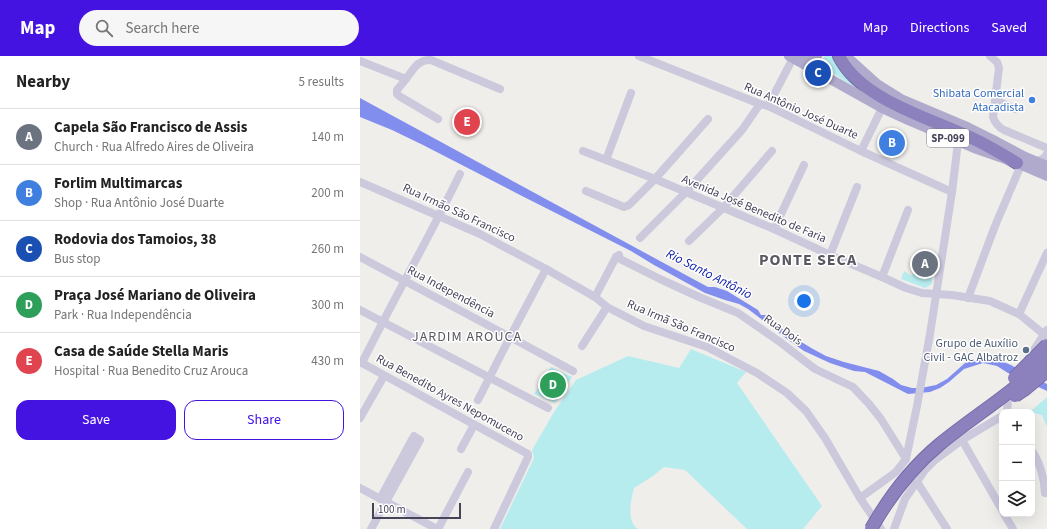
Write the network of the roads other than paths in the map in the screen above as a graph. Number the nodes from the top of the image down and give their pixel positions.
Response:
1 (639, 56) edge
2 (817, 56) edge
3 (839, 56) edge
4 (846, 56) edge
5 (855, 56) edge
6 (990, 56) edge
7 (790, 57) edge
8 (360, 61) edge
9 (862, 71) junction
10 (406, 79) junction
11 (500, 89) dead end
12 (631, 93) dead end
13 (996, 100) junction
14 (764, 105) junction
15 (886, 105) junction
16 (1015, 109) dead end
17 (438, 119) dead end
18 (708, 119) dead end
19 (958, 142) junction
20 (1047, 148) edge
21 (583, 151) dead end
22 (772, 151) dead end
23 (861, 151) junction
24 (1047, 154) edge
25 (606, 160) junction
26 (1036, 162) junction
27 (1019, 164) junction
28 (804, 165) dead end
29 (1047, 166) edge
30 (460, 174) dead end
31 (1047, 176) edge
32 (655, 179) junction
33 (360, 182) edge
34 (857, 188) dead end
35 (586, 191) dead end
36 (686, 192) junction
37 (952, 192) junction
38 (724, 208) junction
39 (908, 210) dead end
40 (440, 216) junction
41 (774, 228) junction
42 (640, 238) dead end
43 (689, 241) dead end
44 (1047, 253) edge
45 (830, 255) junction
46 (360, 257) edge
47 (546, 269) junction
48 (882, 277) junction
49 (404, 281) junction
50 (936, 294) junction
51 (595, 297) junction
52 (968, 298) junction
53 (607, 307) junction
54 (360, 310) edge
55 (1019, 314) junction
56 (382, 322) junction
57 (510, 337) junction
58 (1046, 337) edge
59 (582, 346) dead end
60 (1047, 358) edge
61 (361, 363) edge
62 (573, 371) dead end
63 (1047, 371) edge
64 (384, 376) junction
65 (490, 377) junction
66 (478, 400) dead end
67 (548, 408) dead end
68 (1007, 409) edge
69 (977, 416) junction
70 (360, 418) edge
71 (999, 418) edge
72 (474, 425) junction
73 (962, 440) junction
74 (461, 449) dead end
75 (1035, 455) edge
76 (906, 459) junction
77 (468, 472) dead end
78 (917, 482) junction
79 (360, 488) edge
80 (1045, 492) dead end
81 (860, 498) junction
82 (383, 501) junction
83 (999, 505) edge
84 (1006, 517) edge
85 (371, 529) edge
86 (438, 529) edge
87 (494, 529) edge
88 (871, 529) edge
89 (881, 529) edge
90 (894, 529) edge
91 (947, 529) edge
92 (1013, 529) edge

1 - 14 street, Rua Antônio José Duarte
2 - 7 main road
3 - 15 highway
4 - 9 main road, SP-099
5 - 9 street
6 - 13 street
7 - 14 street
7 - 15 main road, SP-099
8 - 10 street
9 - 26 main road, SP-099
10 - 11 street
10 - 17 street
12 - 25 street
13 - 16 street
13 - 20 street
14 - 23 street, Rua Antônio José Duarte
14 - 36 street
15 - 19 main road, SP-099
15 - 23 street
15 - 27 highway
18 - 32 street
19 - 27 main road, SP-099
19 - 37 street
21 - 25 street, Avenida José Benedito de Faria
22 - 38 street
23 - 37 street, Rua Antônio José Duarte
24 - 26 street
25 - 32 street, Avenida José Benedito de Faria
26 - 29 main road, SP-099
27 - 31 main road, SP-099
27 - 52 street
28 - 41 street
30 - 40 street
32 - 35 street
32 - 36 street, Avenida José Benedito de Faria
33 - 40 street, Rua Irmão São Francisco
34 - 45 street
36 - 38 street, Avenida José Benedito de Faria
36 - 42 street
37 - 50 street
38 - 41 street, Avenida José Benedito de Faria
38 - 43 street
39 - 48 street
40 - 47 street, Rua Irmão São Francisco
40 - 49 street
41 - 45 street, Avenida José Benedito de Faria
44 - 55 street
45 - 48 street, Avenida José Benedito de Faria
46 - 49 street, Rua Independência
47 - 51 street, Rua Irmã São Francisco
47 - 57 street
48 - 50 street, Avenida José Benedito de Faria
49 - 56 street
49 - 57 street, Rua Independência
50 - 52 street, Avenida José Benedito de Faria
50 - 76 street
51 - 53 street, Rua Irmã São Francisco
51 - 76 street, Rua Dois
52 - 55 street, Avenida José Benedito de Faria
53 - 59 street
53 - 81 street, Rua Irmã São Francisco
54 - 56 street
55 - 58 street, Avenida José Benedito de Faria
56 - 61 street
56 - 65 street
57 - 62 street, Rua Independência
57 - 65 street
58 - 68 street, bridge
58 - 69 highway, bridge
60 - 69 highway, bridge
61 - 64 street, Rua Benedito Ayres Nepomuceno
63 - 69 highway, bridge
64 - 70 street
64 - 72 street, Rua Benedito Ayres Nepomuceno
65 - 66 street
65 - 67 street
69 - 88 highway, bridge
71 - 73 street
72 - 74 street
72 - 87 street, Rua Benedito Ayres Nepomuceno
73 - 78 street
73 - 83 street
75 - 80 street
76 - 81 street
77 - 86 street
78 - 90 street
78 - 91 street
79 - 82 street
81 - 89 street, Rua Irmã São Francisco
82 - 82 street
82 - 85 street
82 - 86 street
84 - 92 street

